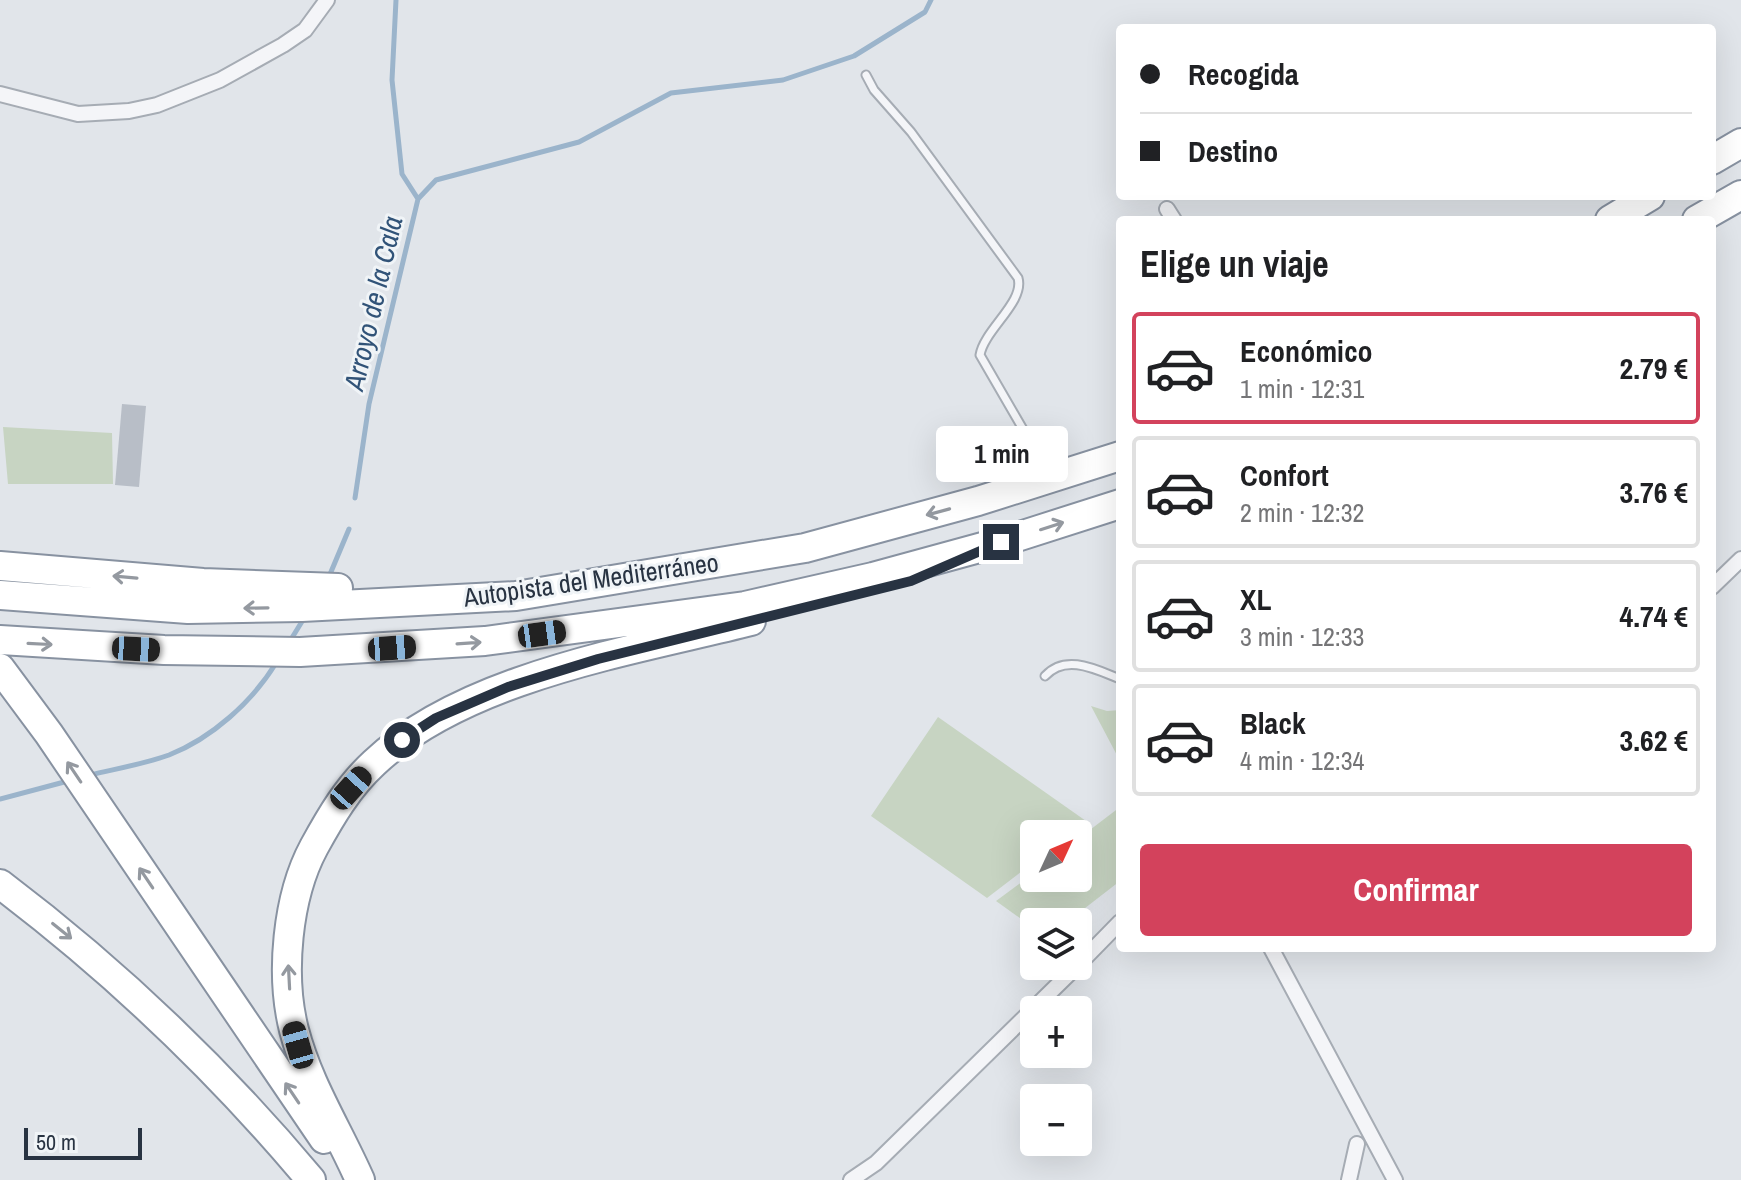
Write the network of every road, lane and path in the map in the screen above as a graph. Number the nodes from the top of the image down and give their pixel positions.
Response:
1 (327, 0) edge
2 (866, 75) dead end
3 (0, 94) edge
4 (1741, 143) edge
5 (1716, 158) edge
6 (1741, 195) edge
7 (1643, 200) edge
8 (1617, 216) edge
9 (1704, 216) edge
10 (1028, 443) dead end
11 (1116, 457) edge
12 (1116, 505) edge
13 (1001, 542) junction
14 (1741, 559) edge
15 (9, 567) edge
16 (1716, 583) edge
17 (0, 595) edge
18 (422, 595) junction
19 (0, 640) edge
20 (0, 668) edge
21 (1045, 676) dead end
22 (1116, 677) edge
23 (0, 884) edge
24 (1116, 926) edge
25 (1092, 950) edge
26 (1273, 952) edge
27 (1062, 980) edge
28 (1357, 1144) dead end
29 (311, 1180) edge
30 (352, 1180) edge
31 (360, 1180) edge
32 (851, 1180) edge
33 (1349, 1180) edge
34 (1395, 1180) edge

1 - 3 street
2 - 10 lane
4 - 5 highway
6 - 9 highway
7 - 8 highway
11 -> 18 highway, Autopista del Mediterráneo
13 -> 12 highway, Autopista del Mediterráneo
19 -> 13 highway, Autopista del Mediterráneo
31 -> 13 highway
14 - 16 street
18 -> 15 highway
18 -> 17 highway, Autopista del Mediterráneo
30 -> 20 highway
21 - 22 lane
23 -> 29 highway
24 - 25 street
26 - 34 street
27 - 32 street
28 - 33 street

